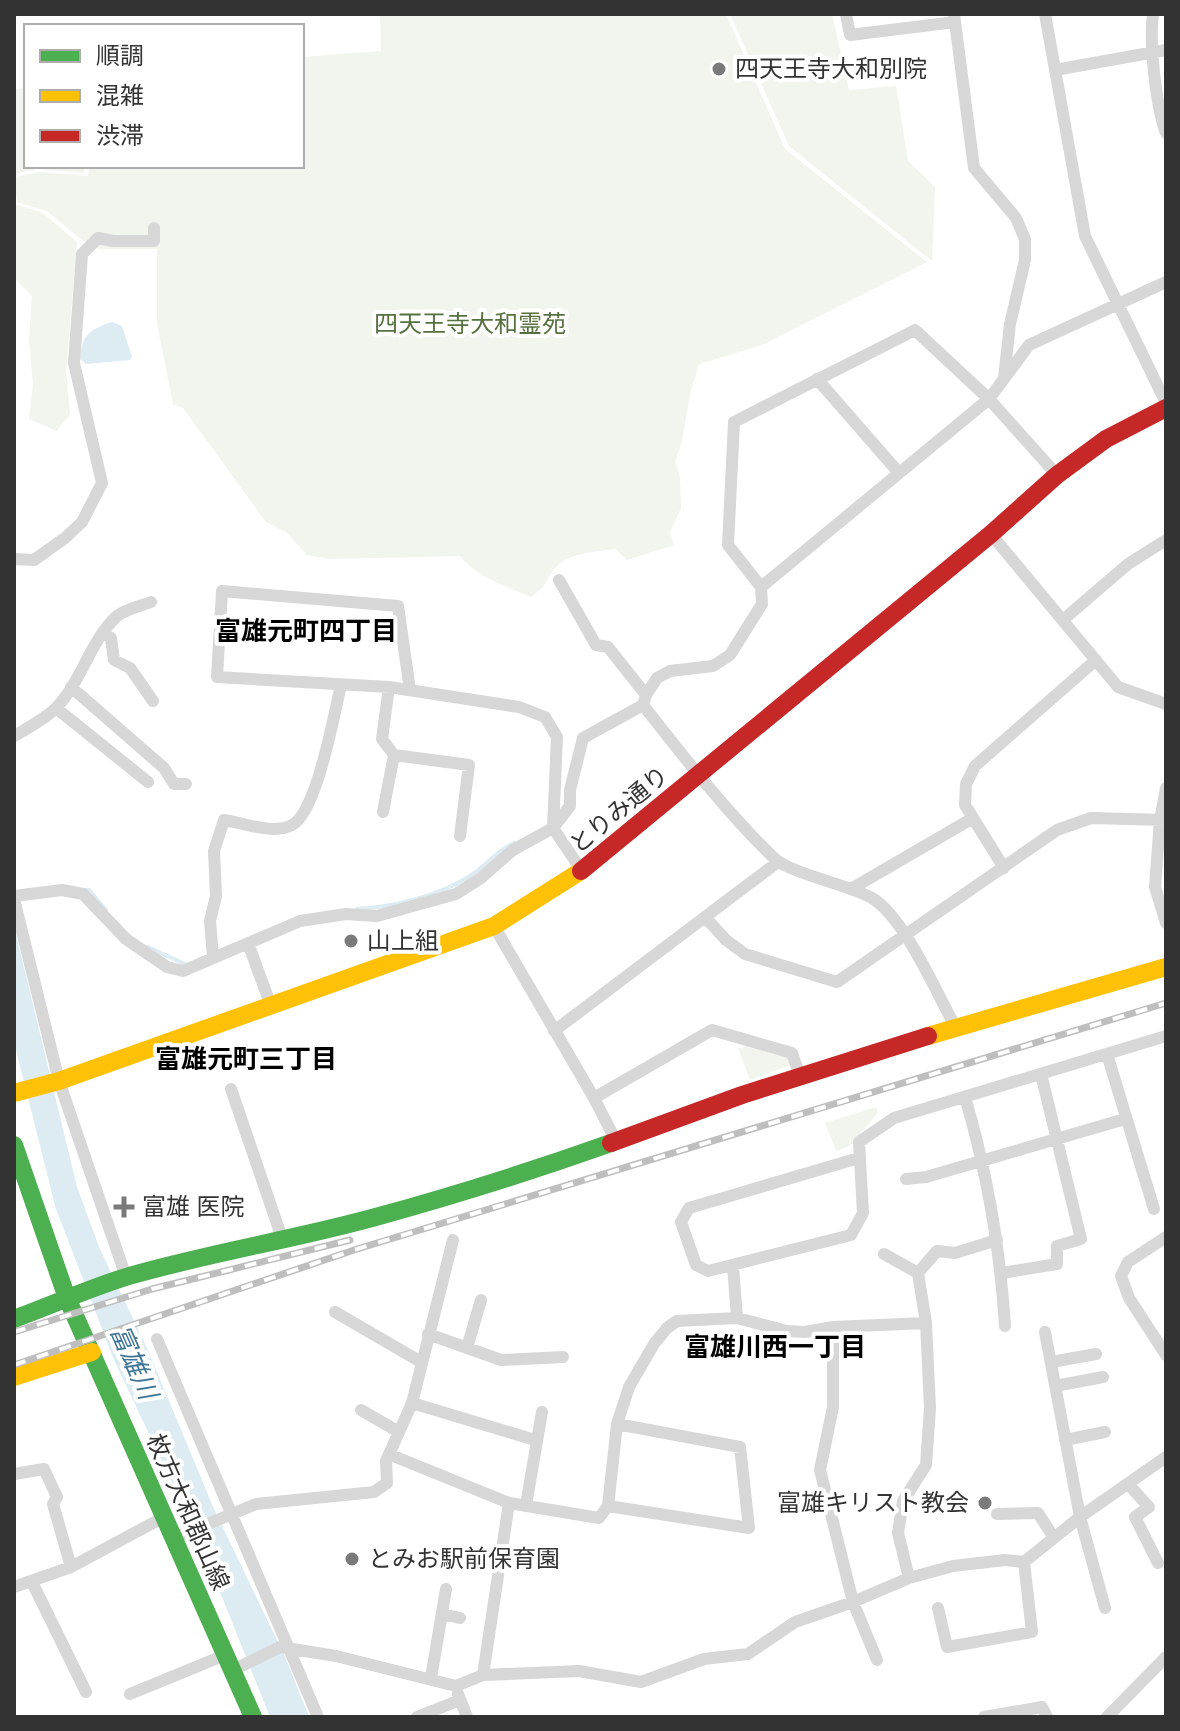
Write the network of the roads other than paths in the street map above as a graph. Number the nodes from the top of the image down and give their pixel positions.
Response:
1 (846, 14) edge
2 (1045, 14) edge
3 (1153, 14) edge
4 (955, 18) edge
5 (1160, 51) edge
6 (1055, 70) junction
7 (1166, 133) edge
8 (154, 228) dead end
9 (1166, 282) edge
10 (1116, 303) junction
11 (1004, 378) junction
12 (817, 379) junction
13 (989, 399) junction
14 (1166, 405) edge
15 (899, 473) junction
16 (1057, 475) junction
17 (991, 534) junction
18 (1166, 540) edge
19 (14, 559) edge
20 (559, 580) dead end
21 (761, 587) junction
22 (151, 602) dead end
23 (1064, 619) junction
24 (103, 633) junction
25 (1096, 660) junction
26 (341, 685) junction
27 (71, 687) junction
28 (389, 687) junction
29 (410, 690) junction
30 (644, 700) junction
31 (153, 701) dead end
32 (1166, 704) edge
33 (56, 708) junction
34 (14, 736) edge
35 (394, 755) junction
36 (699, 775) junction
37 (148, 782) dead end
38 (186, 784) dead end
39 (1166, 788) edge
40 (383, 812) dead end
41 (973, 818) junction
42 (1163, 820) edge
43 (553, 828) junction
44 (460, 836) dead end
45 (778, 862) junction
46 (1004, 868) junction
47 (582, 871) junction
48 (851, 889) junction
49 (14, 898) edge
50 (705, 917) junction
51 (1166, 923) edge
52 (494, 926) junction
53 (905, 936) junction
54 (248, 943) junction
55 (213, 954) junction
56 (1166, 967) edge
57 (271, 1006) junction
58 (955, 1026) junction
59 (554, 1031) junction
60 (1166, 1036) edge
61 (1107, 1054) junction
62 (1041, 1074) junction
63 (800, 1076) junction
64 (59, 1081) junction
65 (231, 1089) dead end
66 (14, 1093) edge
67 (965, 1097) junction
68 (594, 1098) junction
69 (1125, 1119) junction
70 (1057, 1138) junction
71 (616, 1141) junction
72 (14, 1145) edge
73 (859, 1158) junction
74 (983, 1160) junction
75 (906, 1179) dead end
76 (1154, 1209) dead end
77 (1166, 1237) edge
78 (453, 1240) dead end
79 (997, 1240) junction
80 (283, 1241) junction
81 (884, 1254) dead end
82 (733, 1266) junction
83 (918, 1273) junction
84 (1002, 1273) junction
85 (124, 1278) junction
86 (67, 1298) junction
87 (481, 1300) dead end
88 (335, 1312) dead end
89 (737, 1318) junction
90 (14, 1319) edge
91 (926, 1323) junction
92 (1005, 1326) dead end
93 (833, 1327) junction
94 (1045, 1332) dead end
95 (428, 1334) junction
96 (157, 1339) dead end
97 (467, 1348) junction
98 (92, 1352) junction
99 (1096, 1354) dead end
100 (1166, 1355) edge
101 (563, 1357) dead end
102 (421, 1362) junction
103 (1051, 1362) junction
104 (14, 1377) edge
105 (1103, 1377) dead end
106 (1055, 1386) junction
107 (412, 1403) junction
108 (361, 1410) dead end
109 (542, 1412) dead end
110 (617, 1424) junction
111 (399, 1432) junction
112 (1105, 1432) dead end
113 (535, 1440) junction
114 (1065, 1440) junction
115 (391, 1455) junction
116 (1166, 1457) edge
117 (14, 1474) edge
118 (1128, 1484) junction
119 (509, 1503) junction
120 (526, 1505) junction
121 (608, 1506) junction
122 (997, 1514) dead end
123 (227, 1515) junction
124 (164, 1517) junction
125 (1080, 1517) junction
126 (174, 1538) junction
127 (1054, 1538) junction
128 (1024, 1562) junction
129 (1158, 1563) dead end
130 (71, 1567) junction
131 (909, 1578) junction
132 (32, 1582) junction
133 (14, 1587) edge
134 (446, 1589) dead end
135 (853, 1602) junction
136 (938, 1608) dead end
137 (1105, 1608) dead end
138 (442, 1614) junction
139 (460, 1618) dead end
140 (285, 1648) junction
141 (1166, 1657) edge
142 (877, 1660) dead end
143 (235, 1662) junction
144 (483, 1675) junction
145 (431, 1678) junction
146 (456, 1686) junction
147 (86, 1692) dead end
148 (130, 1694) dead end
149 (460, 1700) junction
150 (253, 1717) edge
151 (318, 1717) edge
152 (417, 1717) edge
153 (467, 1717) edge
154 (984, 1717) edge
155 (1047, 1717) edge
156 (1107, 1717) edge

1 - 4 street
2 - 6 street
3 - 5 street
4 - 11 street
5 - 6 street
5 - 7 street
6 - 10 street
8 - 19 street
9 - 10 street
10 - 11 street
10 - 14 street
11 - 13 street
12 - 13 street
12 - 15 street
12 - 21 street
13 - 15 street
13 - 16 street
14 - 16 street, とりみ通り
15 - 21 street
16 - 17 street, とりみ通り
17 - 23 street
17 - 36 street, とりみ通り
18 - 23 street
20 - 30 street
21 - 30 street
22 - 24 street
23 - 25 street
24 - 27 street
24 - 31 street
25 - 32 street
25 - 41 street
26 - 28 street
26 - 29 street
26 - 55 street
27 - 33 street
27 - 38 street
28 - 29 street
28 - 35 street
29 - 43 street
30 - 36 street
30 - 43 street
33 - 34 street
33 - 37 street
35 - 40 street
35 - 44 street
36 - 45 street
36 - 47 street, とりみ通り
39 - 42 street
41 - 46 street
41 - 48 street
42 - 46 street
42 - 51 street
43 - 47 street
43 - 54 street
45 - 48 street
45 - 50 street
46 - 53 street
47 - 52 street, とりみ通り
48 - 53 street
49 - 55 street
49 - 64 street
50 - 53 street
50 - 59 street
52 - 57 street, とりみ通り
52 - 59 street
53 - 58 street
54 - 55 street
54 - 57 street
56 - 58 street
57 - 64 street, とりみ通り
58 - 63 street
59 - 68 street
60 - 61 street
61 - 62 street
61 - 69 street
62 - 67 street
62 - 70 street
63 - 68 street
63 - 71 street
64 - 66 street, とりみ通り
64 - 85 street
65 - 80 street
67 - 73 street
67 - 74 street
68 - 71 street
69 - 70 street
69 - 76 street
70 - 74 street
70 - 84 street
71 - 80 street
72 - 86 street, 枚方大和郡山線
73 - 82 street
73 - 82 street
74 - 75 street
74 - 79 street
77 - 100 street
78 - 95 street
79 - 83 street
79 - 84 street
80 - 85 street
81 - 83 street
82 - 89 street
83 - 91 street
84 - 92 street
85 - 86 street
86 - 90 street
86 - 98 street, 枚方大和郡山線
87 - 97 street
88 - 102 street
89 - 93 street
89 - 110 street
91 - 93 street
91 - 131 street
93 - 135 street
94 - 103 street
95 - 97 street
95 - 102 street
96 - 123 street
97 - 101 street
98 - 104 street
98 - 124 street, 枚方大和郡山線
99 - 103 street
102 - 107 street
103 - 106 street
105 - 106 street
106 - 114 street
107 - 111 street
107 - 113 street
108 - 111 street
109 - 113 street
110 - 121 street
110 - 121 street
111 - 115 street
112 - 114 street
113 - 120 street
114 - 125 street
115 - 119 street
115 - 123 street
116 - 118 street
117 - 130 street
118 - 125 street
118 - 129 street
119 - 120 street
119 - 144 street
120 - 121 street
122 - 127 street
123 - 126 street
123 - 140 street
124 - 126 street, 枚方大和郡山線
124 - 130 street
125 - 127 street
125 - 137 street
126 - 143 street, 枚方大和郡山線
127 - 128 street
128 - 131 street
128 - 136 street
130 - 132 street
131 - 135 street
132 - 133 street
132 - 147 street
134 - 138 street
135 - 142 street
135 - 144 street
138 - 139 street
138 - 145 street
140 - 143 street
140 - 145 street
140 - 151 street
141 - 156 street
143 - 148 street
143 - 150 street, 枚方大和郡山線
144 - 146 street
145 - 146 street
146 - 149 street
149 - 152 street
149 - 153 street
154 - 155 street

